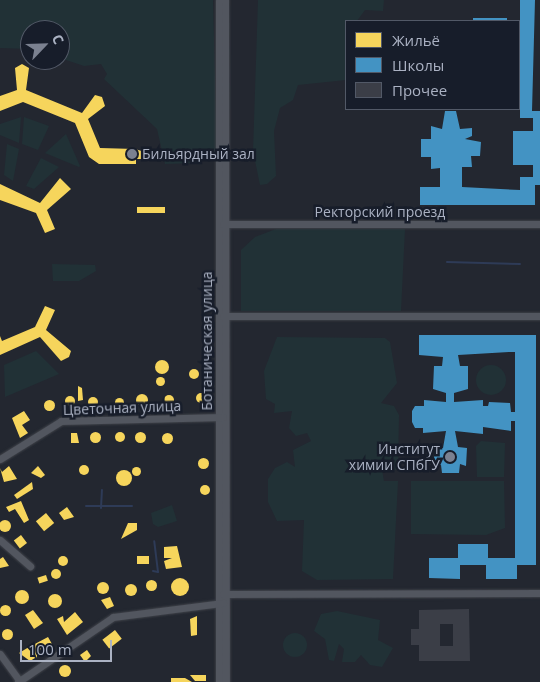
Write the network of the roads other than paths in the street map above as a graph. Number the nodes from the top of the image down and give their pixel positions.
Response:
1 (219, 0) edge
2 (226, 0) edge
3 (223, 224) junction
4 (540, 224) edge
5 (223, 316) junction
6 (540, 316) edge
7 (223, 416) junction
8 (0, 459) edge
9 (0, 540) edge
10 (30, 566) dead end
11 (223, 594) junction
12 (540, 594) edge
13 (223, 603) junction
14 (0, 654) edge
15 (19, 682) edge
16 (219, 682) edge
17 (226, 682) edge

1 - 3 street, Ботаническая улица
2 - 3 street, Ботаническая улица
3 - 4 street, Ректорский проезд
3 - 5 street, Ботаническая улица
5 - 6 street
5 - 7 street, Ботаническая улица
7 - 8 street, Цветочная улица
7 - 11 street, Ботаническая улица
9 - 10 street
11 - 12 street
11 - 13 street, Ботаническая улица
13 - 15 street
13 - 16 street, Ботаническая улица
13 - 17 street, Ботаническая улица
14 - 15 street

